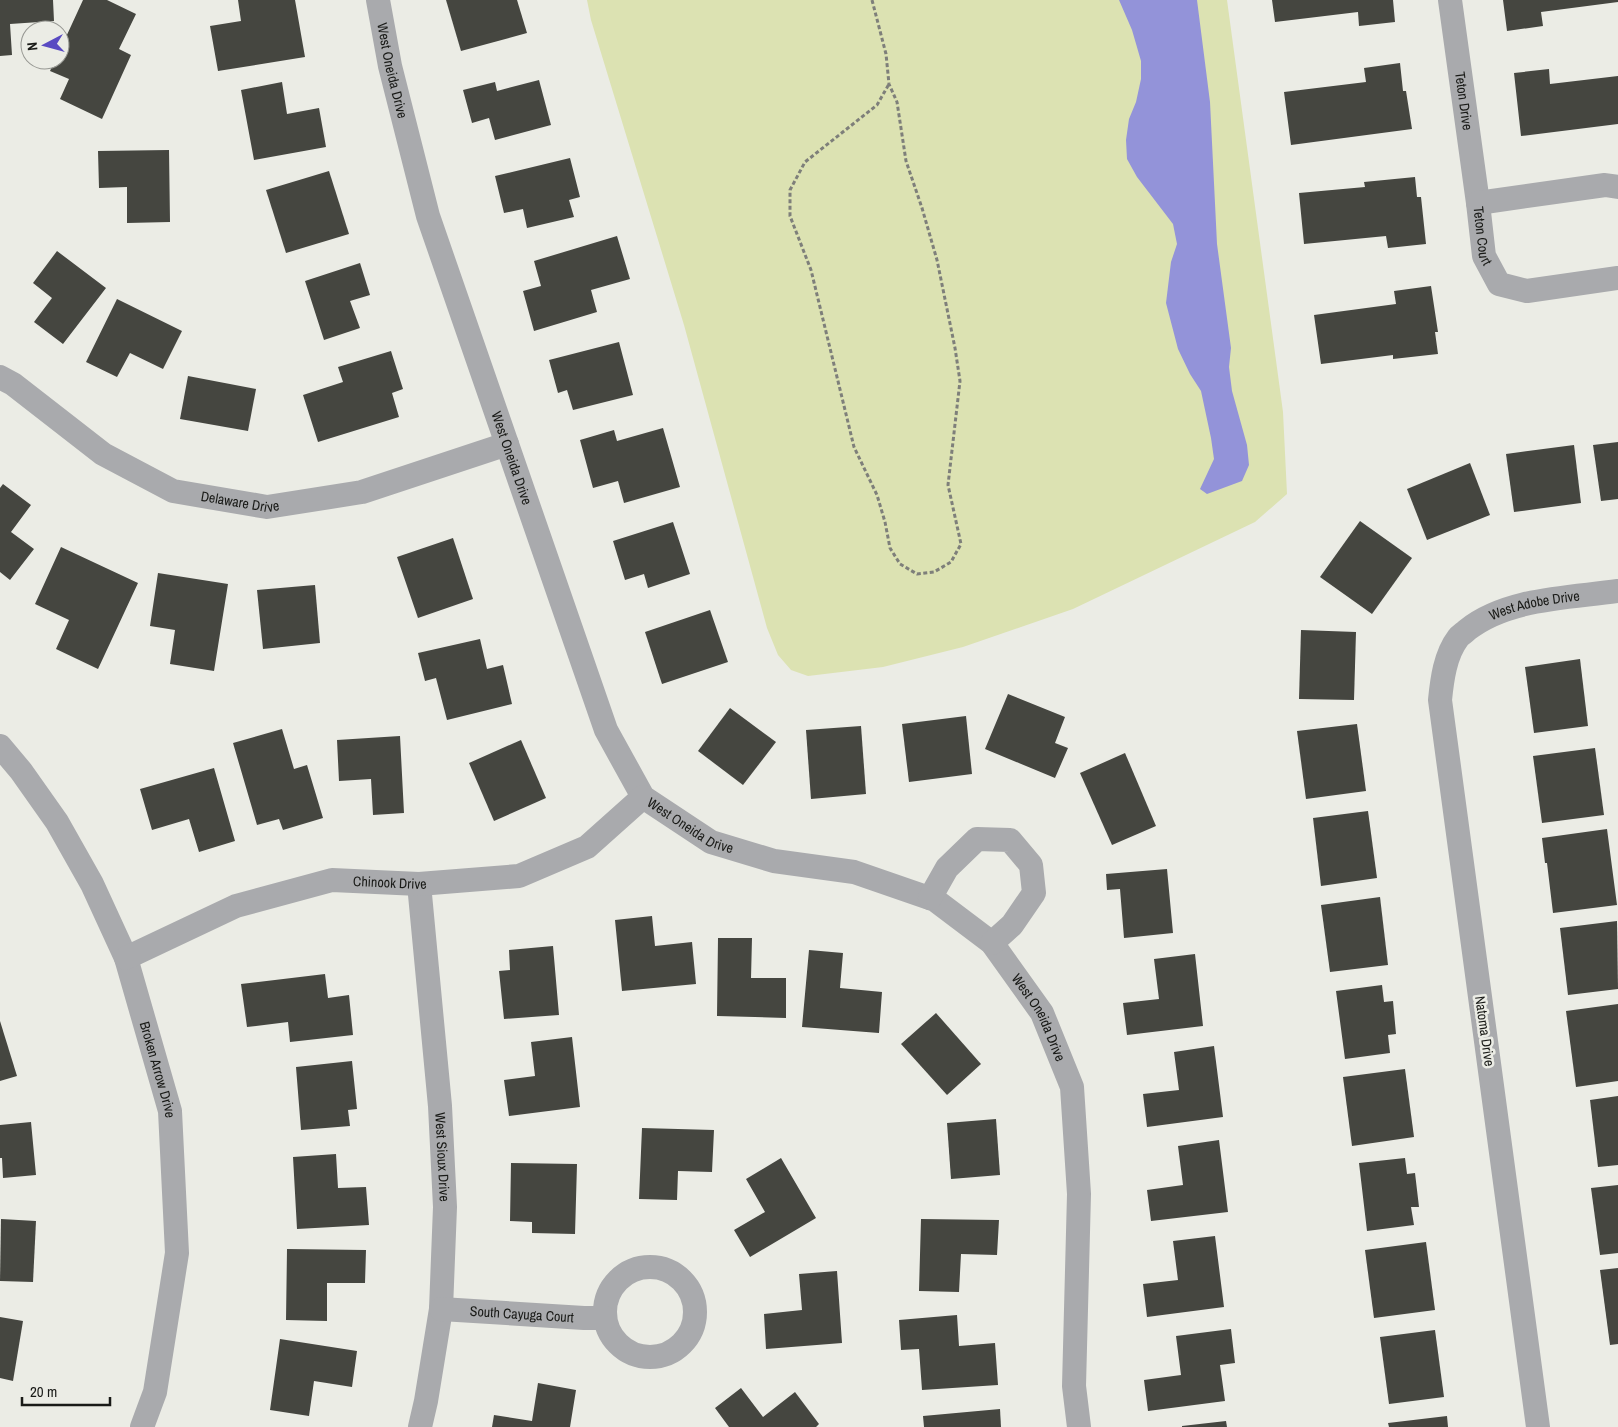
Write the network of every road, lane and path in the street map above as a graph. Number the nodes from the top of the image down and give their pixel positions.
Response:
1 (378, 0) edge
2 (872, 0) edge
3 (1450, 0) edge
4 (889, 84) junction
5 (1618, 187) edge
6 (1478, 203) junction
7 (1618, 278) edge
8 (0, 377) edge
9 (507, 444) junction
10 (1618, 591) edge
11 (1459, 638) joint
12 (0, 746) edge
13 (643, 798) junction
14 (419, 884) junction
15 (930, 898) junction
16 (992, 943) junction
17 (126, 958) junction
18 (440, 1309) junction
19 (605, 1318) dead end
20 (142, 1427) edge
21 (420, 1427) edge
22 (1079, 1427) edge
23 (1538, 1427) edge

1 - 9 street, West Oneida Drive
2 - 4 path
3 - 6 street, Teton Drive
4 - 4 path
5 - 6 street, Teton Court
6 - 7 street, Teton Court
8 - 9 street, Delaware Drive
9 - 13 street, West Oneida Drive
10 - 11 street, West Adobe Drive
11 - 23 street, Natoma Drive
12 - 17 street, Broken Arrow Drive
13 - 14 street, Chinook Drive
13 - 15 street, West Oneida Drive
14 - 17 street, Chinook Drive
14 - 18 street, West Sioux Drive
15 - 16 street, West Oneida Drive
15 - 16 street
16 - 22 street, West Oneida Drive
17 - 20 street, Broken Arrow Drive
18 - 19 street, South Cayuga Court
18 - 21 street, West Sioux Drive

